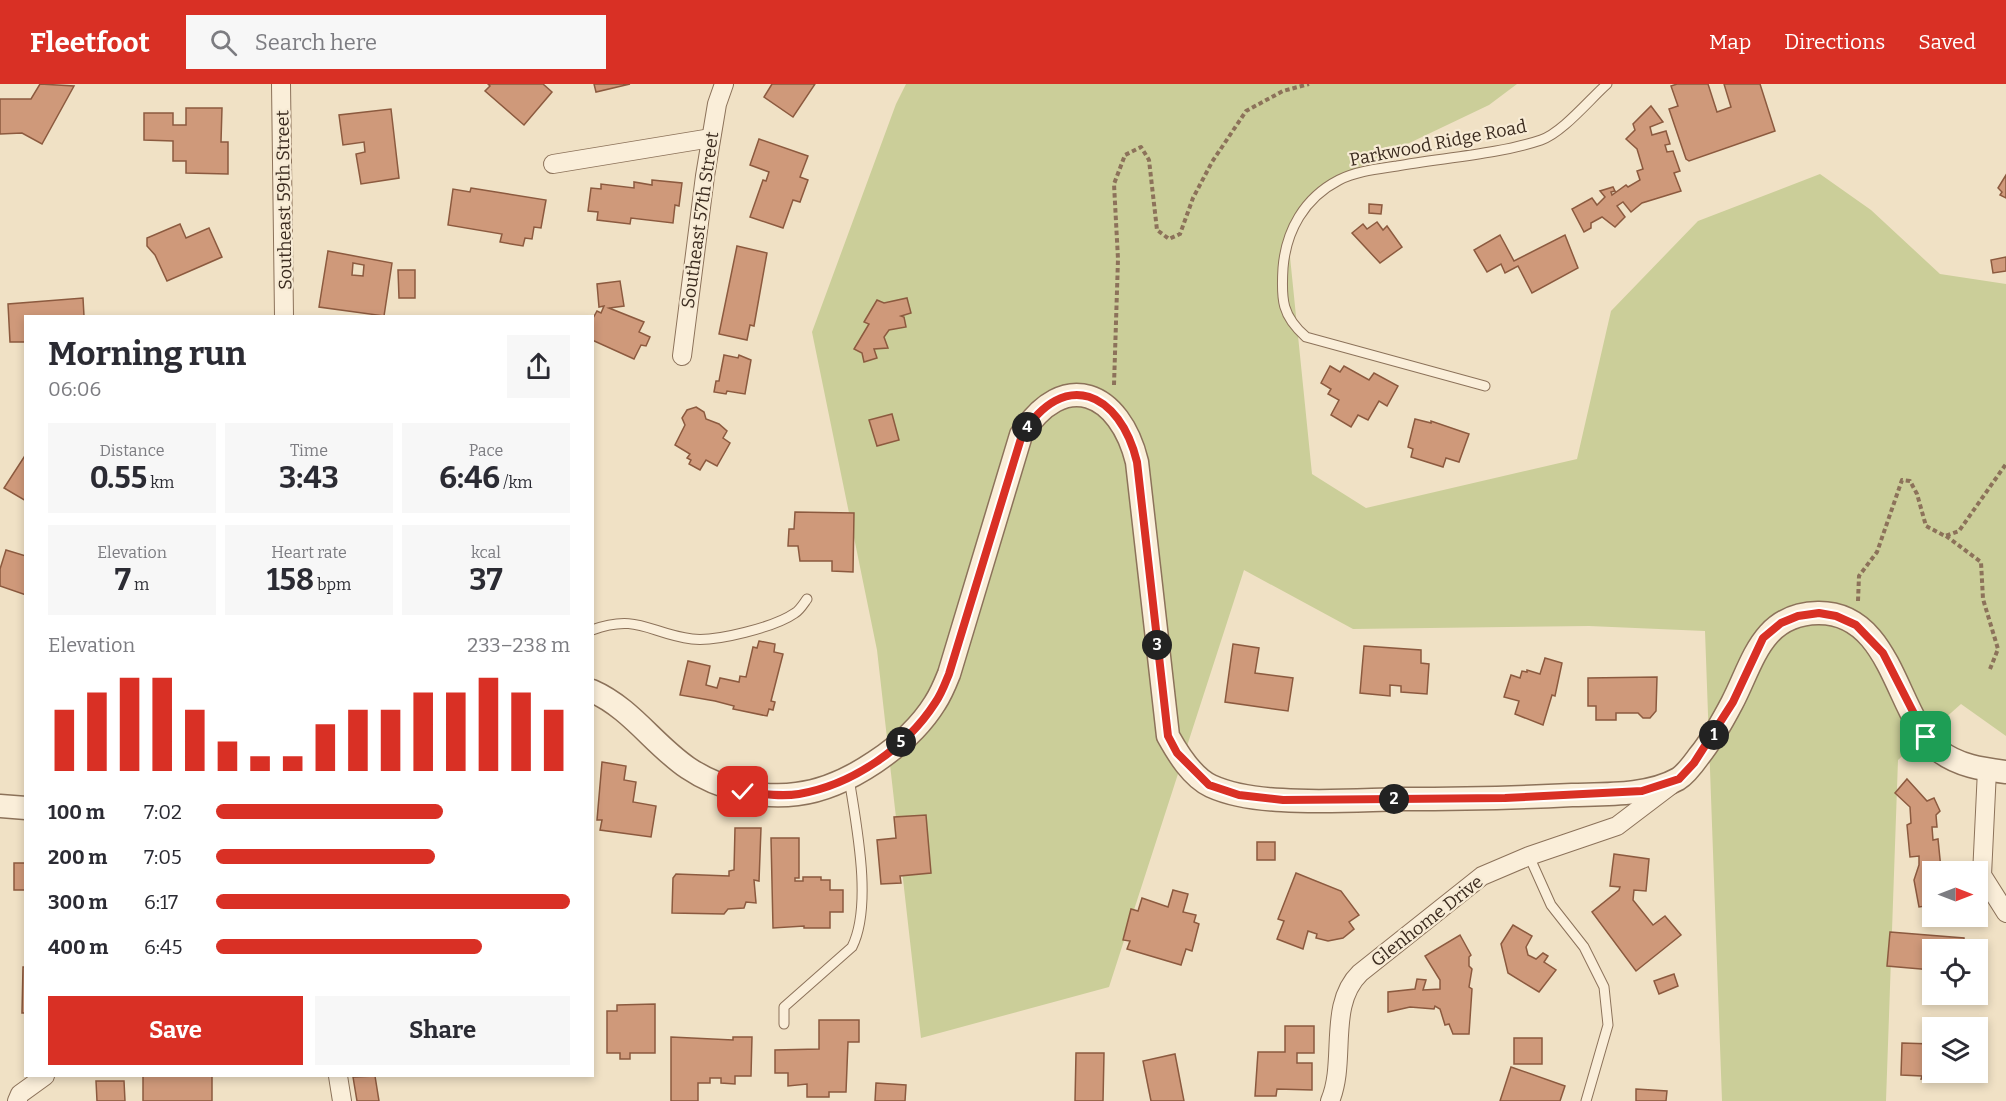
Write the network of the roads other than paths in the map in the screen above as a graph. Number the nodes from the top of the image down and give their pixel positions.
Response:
1 (281, 84) edge
2 (724, 84) edge
3 (1606, 84) edge
4 (711, 138) junction
5 (553, 164) dead end
6 (284, 315) edge
7 (682, 356) dead end
8 (1485, 386) dead end
9 (807, 599) dead end
10 (594, 629) edge
11 (594, 692) edge
12 (1996, 771) edge
13 (849, 776) junction
14 (1679, 779) junction
15 (0, 806) edge
16 (24, 808) edge
17 (1529, 856) junction
18 (2006, 913) edge
19 (784, 1024) dead end
20 (44, 1077) edge
21 (338, 1077) edge
22 (17, 1101) edge
23 (342, 1101) edge
24 (1330, 1101) edge
25 (1586, 1101) edge

1 - 6 street, Southeast 59th Street
2 - 4 street, Southeast 57th Street
3 - 8 lane, Parkwood Ridge Road
4 - 5 street
4 - 7 street, Southeast 57th Street
9 - 10 lane
11 - 13 street
12 - 14 street
12 - 18 street
13 - 14 street
13 - 19 lane
14 - 17 street, Glenhome Drive
15 - 16 street
17 - 24 street, Glenhome Drive
17 - 25 lane
20 - 22 street
21 - 23 street

